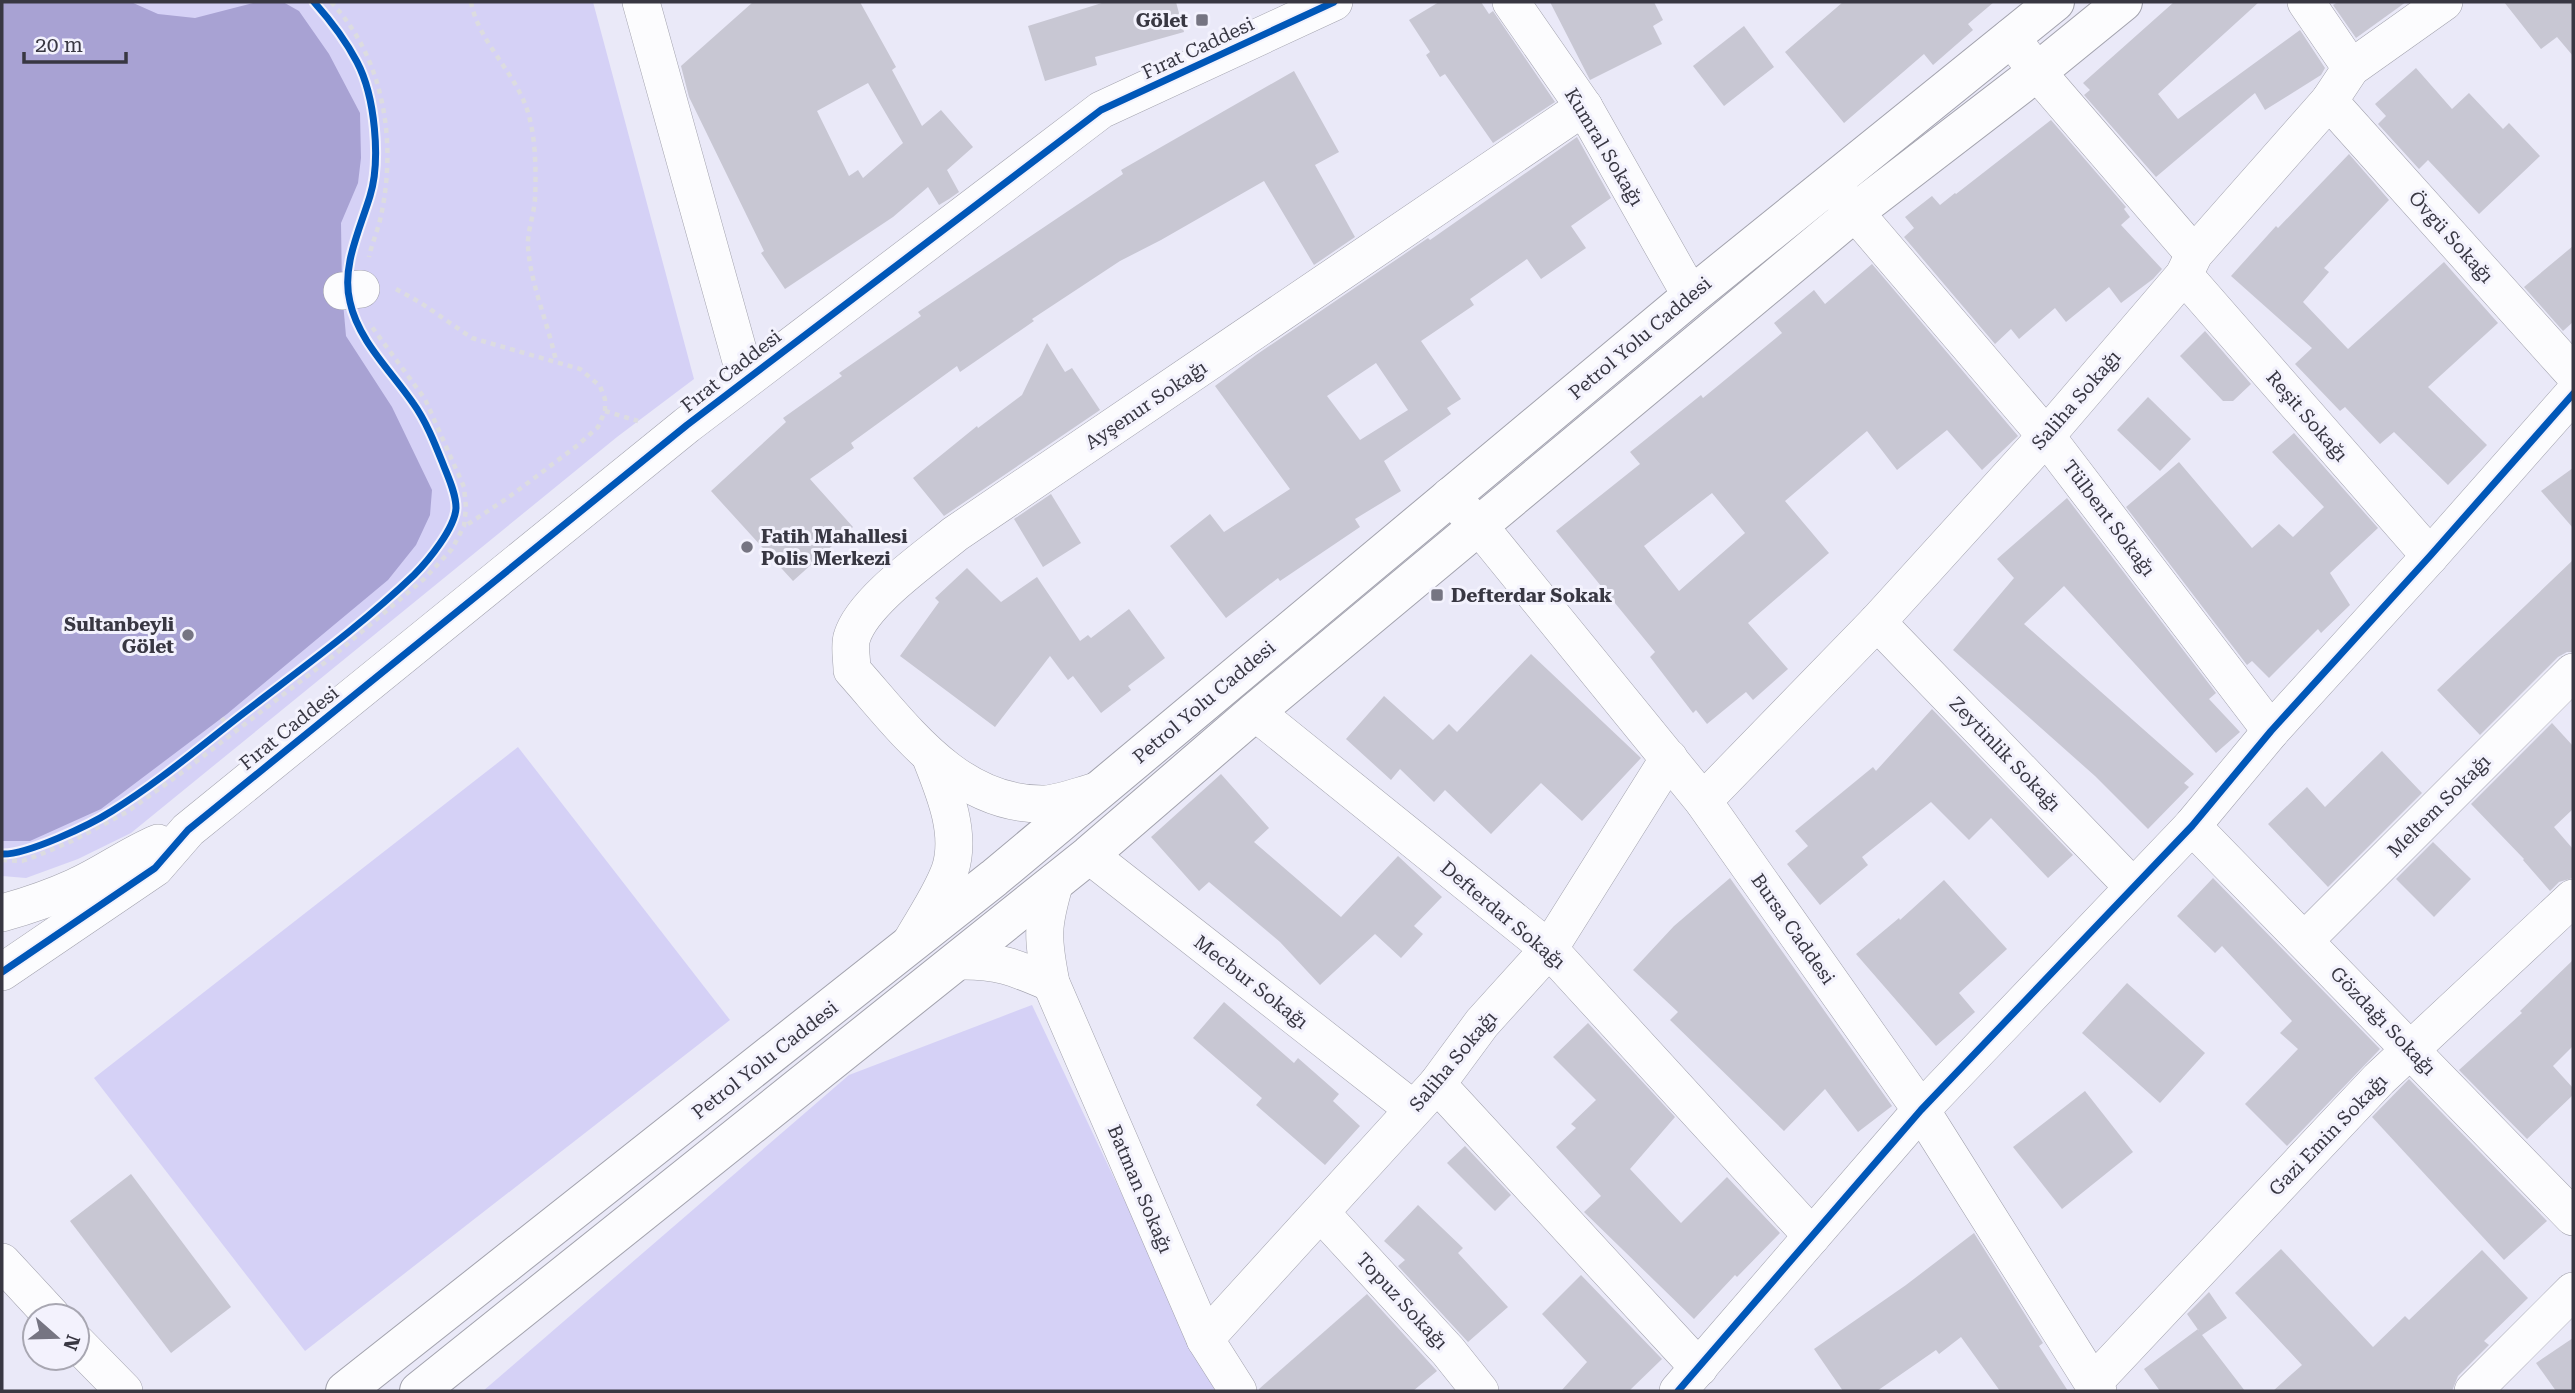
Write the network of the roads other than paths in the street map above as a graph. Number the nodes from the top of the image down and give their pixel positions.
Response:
1 (641, 2) edge
2 (1334, 2) edge
3 (1511, 2) edge
4 (2055, 2) edge
5 (2123, 2) edge
6 (2306, 2) edge
7 (2444, 2) edge
8 (2011, 37) junction
9 (2351, 68) junction
10 (2037, 72) junction
11 (2329, 102) junction
12 (1584, 107) junction
13 (1830, 183) junction
14 (1855, 212) junction
15 (2189, 264) junction
16 (1691, 296) junction
17 (2573, 373) edge
18 (746, 379) junction
19 (2573, 394) edge
20 (2046, 436) junction
21 (1450, 496) junction
22 (1479, 526) junction
23 (2430, 556) junction
24 (1877, 622) junction
25 (2573, 672) edge
26 (1255, 712) junction
27 (2271, 731) junction
28 (931, 758) junction
29 (1669, 758) junction
30 (1097, 791) junction
31 (1703, 801) junction
32 (2192, 826) junction
33 (188, 830) junction
34 (1089, 855) junction
35 (1055, 882) junction
36 (2133, 887) junction
37 (2573, 898) edge
38 (2, 913) edge
39 (2305, 940) junction
40 (909, 946) junction
41 (1549, 949) junction
42 (957, 961) junction
43 (2, 972) edge
44 (1051, 983) junction
45 (2412, 1049) junction
46 (1425, 1097) junction
47 (1921, 1110) junction
48 (1321, 1213) junction
49 (2573, 1217) edge
50 (1812, 1236) junction
51 (2, 1262) edge
52 (2573, 1291) edge
53 (39, 1302) edge
54 (1205, 1339) junction
55 (91, 1358) edge
56 (83, 1372) edge
57 (1688, 1379) edge
58 (2095, 1387) edge
59 (85, 1391) edge
60 (124, 1391) edge
61 (345, 1391) edge
62 (419, 1391) edge
63 (1238, 1391) edge
64 (1480, 1391) edge
65 (2473, 1391) edge

1 - 18 street
2 - 18 street, Fırat Caddesi
3 - 12 street, Kumral Sokağı
4 - 8 main road, Petrol Yolu Caddesi
5 - 10 main road
6 - 9 street
7 - 9 street, Saliha Sokağı
8 - 10 street, Reşit Sokağı
8 - 13 main road, Petrol Yolu Caddesi
9 - 11 street, Saliha Sokağı
10 - 14 main road
10 - 15 street, Reşit Sokağı
11 - 15 street, Saliha Sokağı
11 - 17 street, Övgü Sokağı
12 - 16 street, Kumral Sokağı
12 - 28 street, Ayşenur Sokağı
13 - 14 street, Tülbent Sokağı
13 - 16 main road, Petrol Yolu Caddesi
14 - 20 street, Tülbent Sokağı
14 - 22 main road
15 - 20 street, Saliha Sokağı
15 - 23 street, Reşit Sokağı
16 - 21 main road, Petrol Yolu Caddesi
18 - 33 street, Fırat Caddesi
19 - 23 street
20 - 24 street, Saliha Sokağı
20 - 27 street, Tülbent Sokağı
21 - 22 street, Bursa Caddesi
21 - 30 main road, Petrol Yolu Caddesi
22 - 26 main road
22 - 29 street, Bursa Caddesi
23 - 27 street
24 - 31 street, Saliha Sokağı
24 - 36 street, Zeytinlik Sokağı
25 - 39 street, Meltem Sokağı
26 - 34 main road
26 - 41 street, Defterdar Sokağı
27 - 32 street
28 - 30 street
28 - 40 street
29 - 31 street, Bursa Caddesi
29 - 41 street, Saliha Sokağı
30 - 40 main road, Petrol Yolu Caddesi
31 - 47 street, Bursa Caddesi
32 - 36 street
32 - 39 street, Gözdağı Sokağı
33 - 38 street
33 - 43 street
34 - 35 main road
34 - 46 street, Mecbur Sokağı
35 - 42 main road
35 - 44 street, Batman Sokağı
36 - 47 street
37 - 45 street, Gazi Emin Sokağı
39 - 45 street, Gözdağı Sokağı
40 - 61 main road, Petrol Yolu Caddesi
41 - 46 street, Saliha Sokağı
41 - 50 street, Defterdar Sokağı
42 - 44 street
42 - 62 main road
44 - 54 street, Batman Sokağı
45 - 49 street, Gözdağı Sokağı
45 - 58 street, Gazi Emin Sokağı
46 - 48 street, Saliha Sokağı
46 - 57 street, Mecbur Sokağı
47 - 50 street
47 - 58 street, Bursa Caddesi
48 - 54 street, Saliha Sokağı
48 - 64 street, Topuz Sokağı
50 - 57 street
51 - 53 street
52 - 65 street
54 - 63 street, Batman Sokağı
55 - 60 street
56 - 59 street

